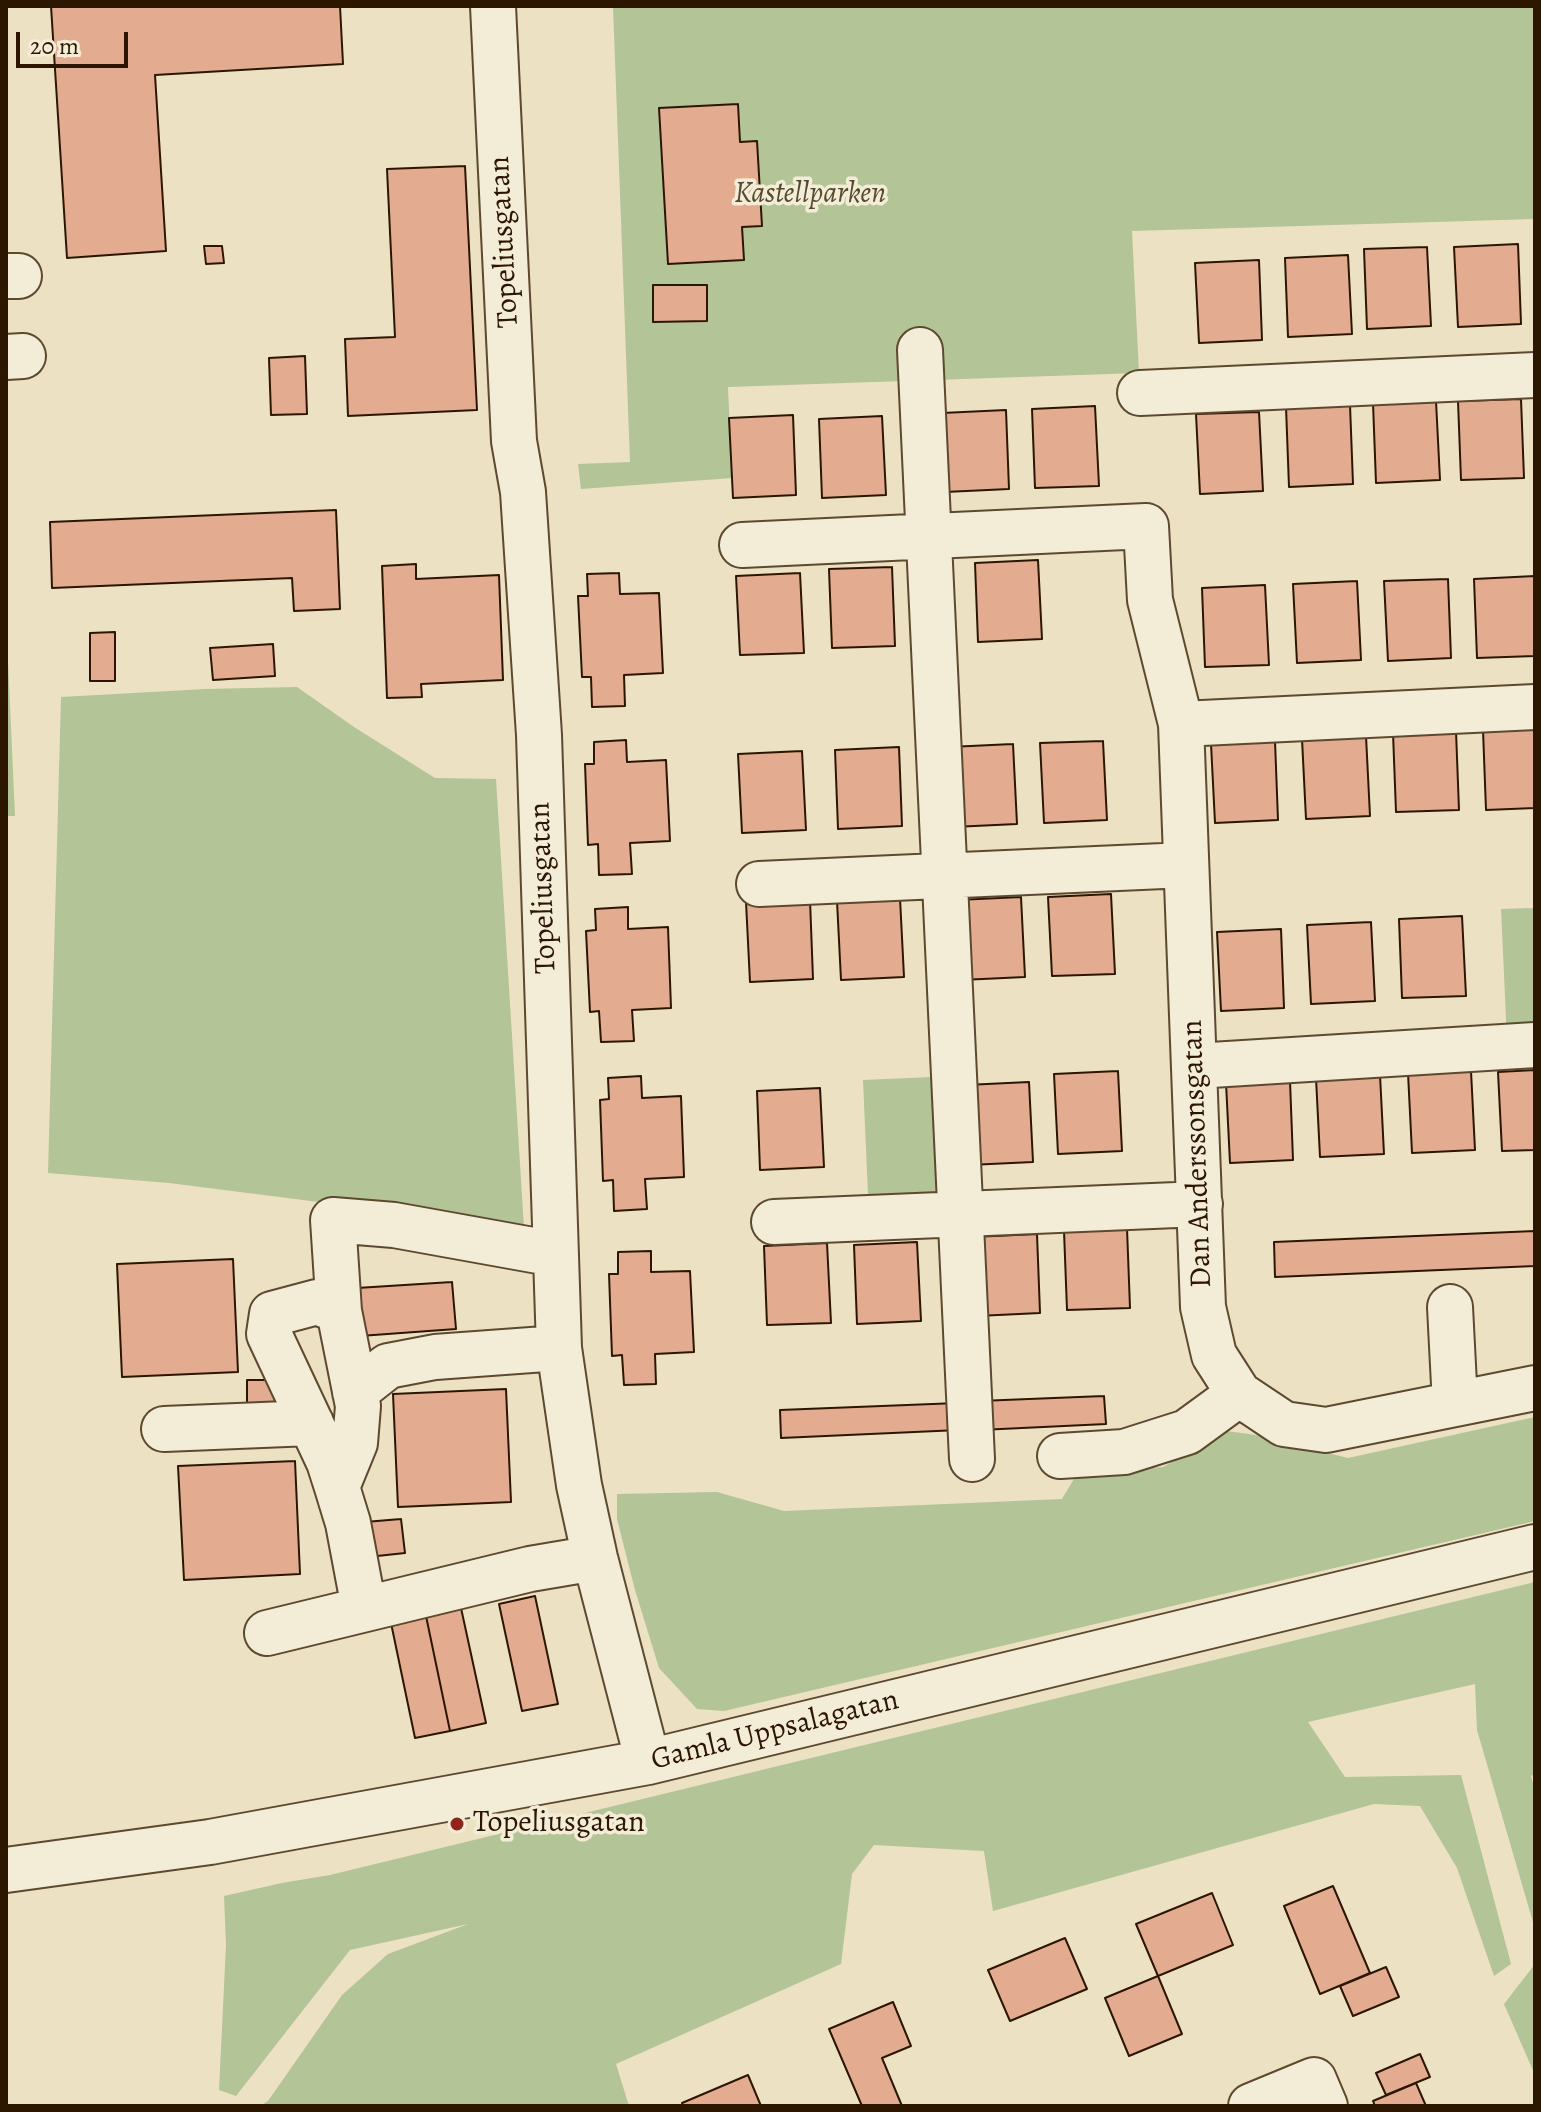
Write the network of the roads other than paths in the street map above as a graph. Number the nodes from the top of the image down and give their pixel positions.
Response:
1 (493, 6) edge
2 (920, 350) dead end
3 (1535, 375) edge
4 (1140, 393) dead end
5 (929, 536) junction
6 (742, 545) dead end
7 (1535, 707) edge
8 (1181, 724) junction
9 (1186, 865) junction
10 (945, 875) junction
11 (759, 884) dead end
12 (1535, 1045) edge
13 (1195, 1066) junction
14 (1200, 1204) junction
15 (961, 1213) junction
16 (774, 1222) dead end
17 (555, 1254) junction
18 (1450, 1307) dead end
19 (339, 1311) junction
20 (559, 1348) junction
21 (1535, 1388) edge
22 (355, 1392) junction
23 (1239, 1394) junction
24 (1455, 1404) junction
25 (311, 1423) junction
26 (164, 1429) dead end
27 (1060, 1456) dead end
28 (972, 1459) dead end
29 (337, 1487) junction
30 (1535, 1547) edge
31 (595, 1558) junction
32 (364, 1608) junction
33 (267, 1633) dead end
34 (648, 1762) junction
35 (6, 1870) edge
36 (1251, 2106) edge
37 (1325, 2106) edge

1 - 17 street, Topeliusgatan
2 - 5 street
3 - 4 street
5 - 6 street
5 - 8 street, Dan Anderssonsgatan
5 - 10 street
7 - 8 street
8 - 9 street, Dan Anderssonsgatan
9 - 10 street
9 - 13 street, Dan Anderssonsgatan
10 - 11 street
10 - 15 street
12 - 13 street
13 - 14 street, Dan Anderssonsgatan
14 - 15 street
14 - 23 street, Dan Anderssonsgatan
15 - 16 street
15 - 28 street
17 - 19 street
17 - 20 street, Topeliusgatan
18 - 24 street
19 - 22 street
19 - 25 street
20 - 22 street
20 - 31 street, Topeliusgatan
21 - 24 street, Dan Anderssonsgatan
22 - 29 street
23 - 24 street, Dan Anderssonsgatan
23 - 27 street
25 - 26 street
25 - 29 street
29 - 32 street
30 - 34 street, Gamla Uppsalagatan
31 - 32 street
31 - 34 street, Topeliusgatan
32 - 33 street
34 - 35 street, Gamla Uppsalagatan
36 - 37 street

